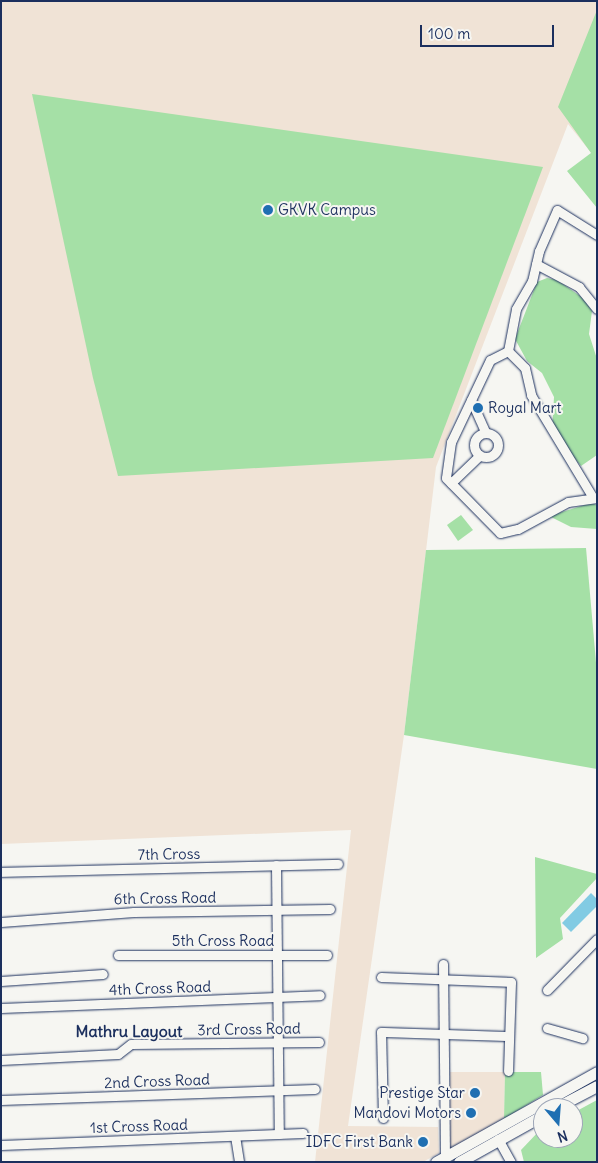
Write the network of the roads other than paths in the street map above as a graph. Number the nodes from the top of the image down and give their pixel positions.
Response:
1 (597, 236) edge
2 (536, 264) junction
3 (597, 309) edge
4 (508, 351) junction
5 (471, 400) junction
6 (486, 433) junction
7 (480, 455) junction
8 (451, 483) junction
9 (594, 497) edge
10 (338, 864) dead end
11 (276, 866) junction
12 (1, 872) edge
13 (330, 909) dead end
14 (277, 911) junction
15 (1, 922) edge
16 (597, 939) edge
17 (118, 955) dead end
18 (277, 955) junction
19 (327, 955) dead end
20 (443, 964) dead end
21 (104, 974) dead end
22 (381, 977) dead end
23 (443, 979) junction
24 (1, 981) edge
25 (547, 990) dead end
26 (320, 995) dead end
27 (278, 997) junction
28 (1, 1008) edge
29 (547, 1028) dead end
30 (444, 1034) junction
31 (509, 1036) junction
32 (583, 1038) dead end
33 (319, 1042) dead end
34 (278, 1043) junction
35 (1, 1060) edge
36 (508, 1071) dead end
37 (597, 1072) edge
38 (597, 1086) edge
39 (315, 1089) dead end
40 (278, 1090) junction
41 (574, 1098) edge
42 (1, 1100) edge
43 (383, 1118) dead end
44 (533, 1121) edge
45 (303, 1133) dead end
46 (279, 1134) junction
47 (235, 1136) junction
48 (498, 1140) junction
49 (1, 1145) edge
50 (441, 1159) edge
51 (239, 1162) edge
52 (459, 1162) edge
53 (511, 1162) edge

1 - 2 street
2 - 3 street
2 - 4 street
4 - 5 street
4 - 9 street
5 - 6 street
5 - 8 street
6 - 7 street
6 - 7 street
7 - 8 street
8 - 9 street
10 - 11 street, 7th Cross
11 - 12 street, 7th Cross
11 - 14 street
13 - 14 street, 6th Cross Road
14 - 15 street, 6th Cross Road
14 - 18 street
16 - 25 street
17 - 18 street, 5th Cross Road
18 - 19 street, 5th Cross Road
18 - 27 street
20 - 23 street
21 - 24 street
22 - 23 street
23 - 30 street
23 - 31 street
26 - 27 street, 4th Cross Road
27 - 28 street, 4th Cross Road
27 - 34 street
29 - 32 street
30 - 31 street
30 - 43 street
30 - 50 street
31 - 36 street
33 - 34 street, 3rd Cross Road
34 - 35 street, 3rd Cross Road
34 - 40 street
37 - 50 main road
38 - 41 main road
39 - 40 street, 2nd Cross Road
40 - 42 street, 2nd Cross Road
40 - 46 street
44 - 48 main road
45 - 46 street, 1st Cross Road
46 - 47 street, 1st Cross Road
47 - 49 street, 1st Cross Road
47 - 51 street
48 - 52 main road
48 - 53 street

